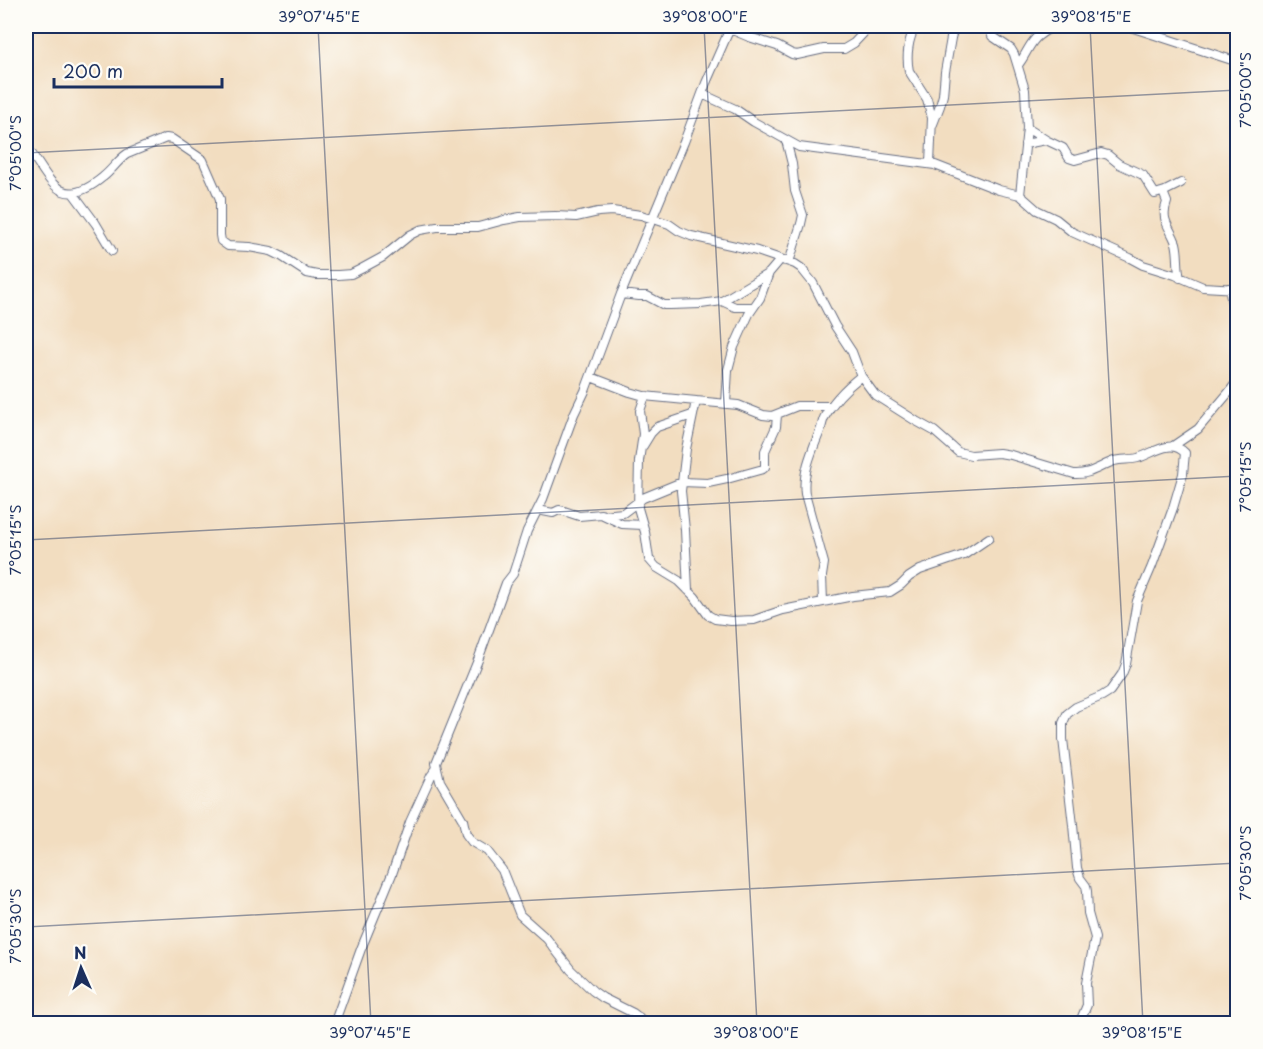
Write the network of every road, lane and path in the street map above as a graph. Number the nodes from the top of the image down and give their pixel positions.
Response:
1 (870, 26) edge
2 (916, 26) edge
3 (958, 26) edge
4 (989, 26) edge
5 (1053, 26) edge
6 (1127, 26) edge
7 (730, 27) edge
8 (1238, 62) edge
9 (1018, 65) junction
10 (702, 94) junction
11 (933, 124) junction
12 (1027, 128) junction
13 (786, 140) junction
14 (1046, 140) junction
15 (1025, 144) junction
16 (26, 146) edge
17 (930, 164) junction
18 (1181, 183) dead end
19 (1163, 192) junction
20 (73, 193) junction
21 (1020, 195) junction
22 (637, 214) junction
23 (652, 218) junction
24 (648, 231) junction
25 (112, 250) dead end
26 (783, 260) junction
27 (769, 273) junction
28 (1180, 278) junction
29 (1233, 289) edge
30 (621, 294) junction
31 (722, 301) junction
32 (753, 307) junction
33 (1238, 333) edge
34 (861, 376) junction
35 (591, 377) junction
36 (1238, 380) edge
37 (647, 396) junction
38 (696, 401) junction
39 (726, 404) junction
40 (832, 406) junction
41 (777, 415) junction
42 (692, 416) junction
43 (1173, 446) junction
44 (641, 450) junction
45 (682, 482) junction
46 (638, 501) junction
47 (538, 510) junction
48 (603, 515) junction
49 (643, 525) junction
50 (989, 538) dead end
51 (688, 590) junction
52 (823, 602) junction
53 (436, 768) junction
54 (431, 776) junction
55 (440, 781) junction
56 (639, 1017) junction
57 (334, 1023) edge
58 (627, 1023) edge
59 (647, 1023) edge
60 (1079, 1023) edge

1 - 7 street
2 - 11 street
3 - 11 street
4 - 9 street
5 - 9 street
6 - 8 street
7 - 10 street
9 - 12 street
10 - 13 street
10 - 23 street
11 - 17 street
12 - 14 street
12 - 15 street
13 - 17 street
13 - 26 street
14 - 15 street
14 - 19 street
15 - 21 street
16 - 20 street
17 - 21 street
18 - 19 street
19 - 28 street
20 - 22 street
20 - 25 street
21 - 28 street
22 - 23 street
22 - 24 street
23 - 24 street
23 - 26 street
24 - 30 street
26 - 27 street
26 - 34 street
27 - 31 street
27 - 32 street
28 - 29 street
29 - 33 street
30 - 31 street
30 - 35 street
31 - 32 street
32 - 39 street
34 - 40 street
34 - 43 street
35 - 37 street
35 - 47 street
36 - 43 street
37 - 38 street
37 - 44 street
38 - 39 street
38 - 42 street
39 - 41 street
40 - 41 street
40 - 52 street
41 - 45 street
42 - 44 street
42 - 45 street
43 - 60 street
44 - 46 street
45 - 46 street
45 - 51 street
46 - 48 street
46 - 49 street
47 - 48 street
47 - 53 street
48 - 49 street
49 - 51 street
50 - 52 street
51 - 52 street
53 - 54 street
53 - 55 street
54 - 55 street
54 - 57 street
55 - 56 street
56 - 58 street
56 - 59 street

